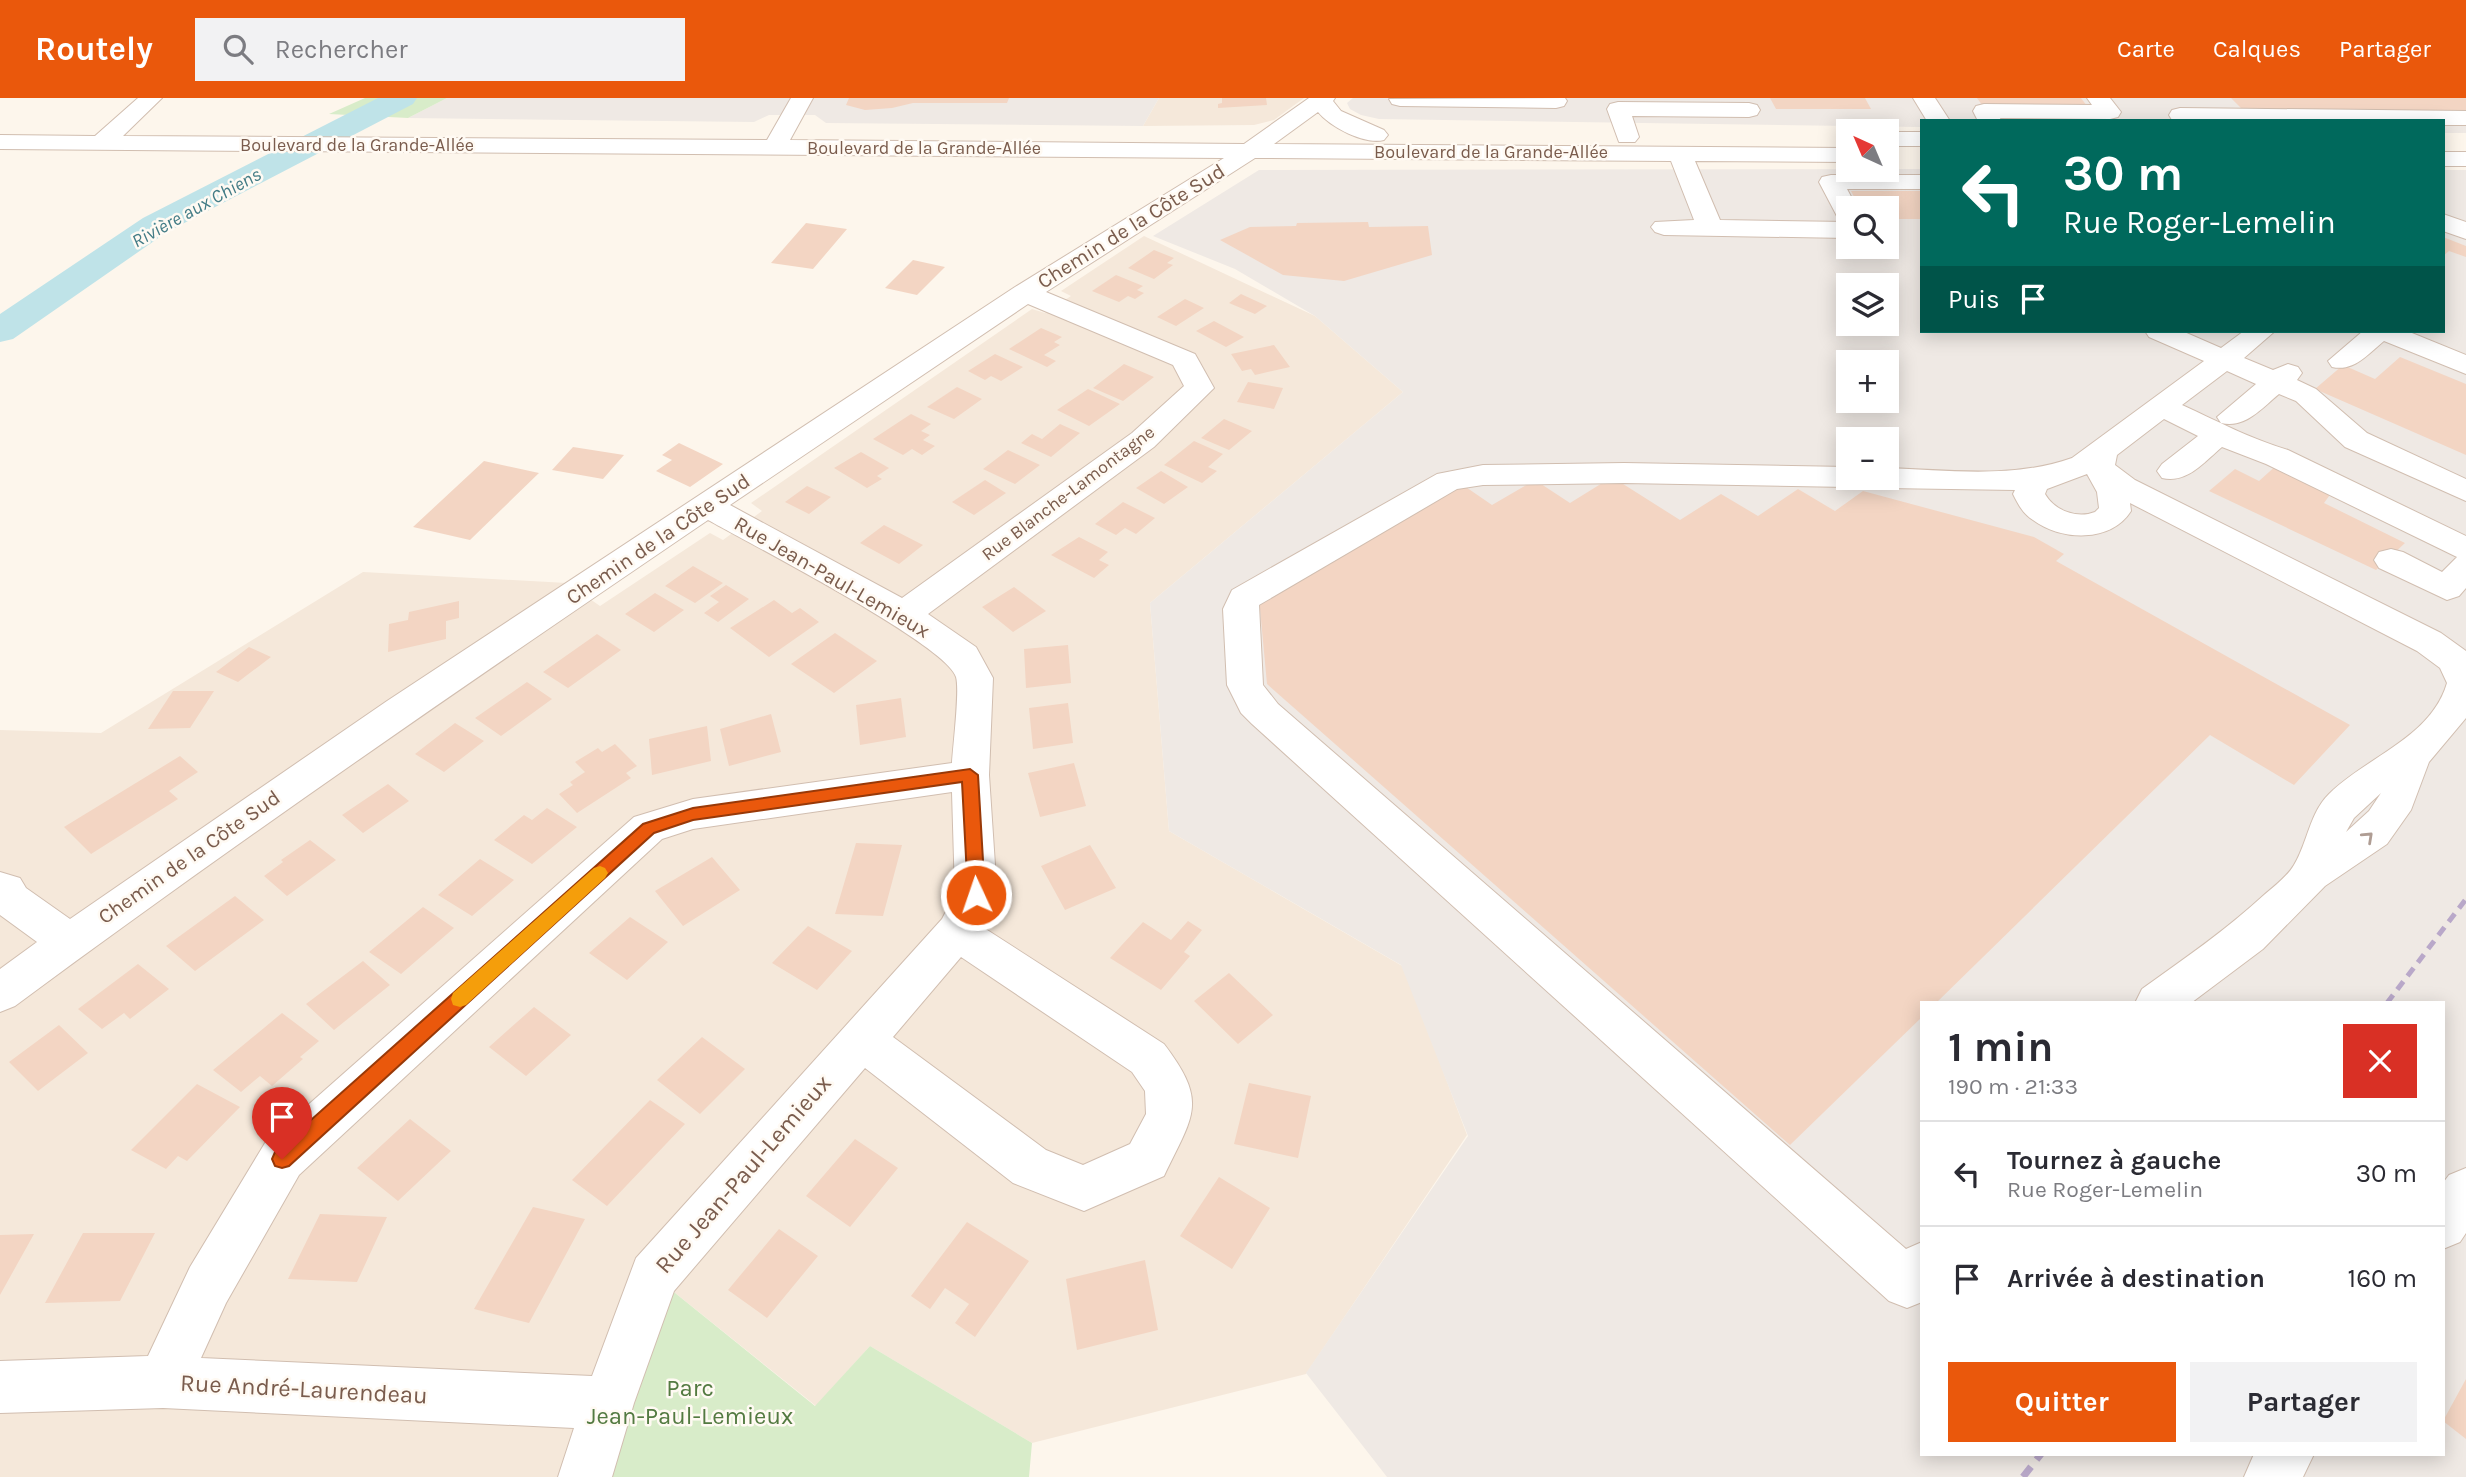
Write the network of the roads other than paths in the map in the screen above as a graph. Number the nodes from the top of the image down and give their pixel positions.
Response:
1 (151, 98) edge
2 (802, 98) edge
3 (1924, 98) edge
4 (2098, 98) edge
5 (2164, 98) edge
6 (1323, 99) edge
7 (1400, 99) edge
8 (1555, 99) edge
9 (1613, 103) edge
10 (1746, 104) edge
11 (1982, 110) edge
12 (2182, 118) edge
13 (2466, 118) edge
14 (1938, 119) edge
15 (1563, 125) dead end
16 (0, 128) edge
17 (333, 135) junction
18 (1273, 135) junction
19 (1376, 135) junction
20 (110, 136) junction
21 (1627, 137) junction
22 (1762, 138) junction
23 (1836, 138) edge
24 (779, 139) junction
25 (1899, 139) edge
26 (1920, 139) edge
27 (0, 142) edge
28 (2445, 142) edge
29 (2466, 142) edge
30 (1251, 150) junction
31 (1680, 154) junction
32 (1836, 155) edge
33 (1899, 155) edge
34 (1920, 155) edge
35 (2445, 159) edge
36 (2466, 159) edge
37 (1690, 179) junction
38 (1716, 180) dead end
39 (1805, 181) dead end
40 (1831, 182) junction
41 (1920, 182) edge
42 (1838, 196) edge
43 (2445, 215) edge
44 (2466, 216) edge
45 (2445, 223) edge
46 (1664, 228) dead end
47 (1710, 228) junction
48 (1836, 230) edge
49 (2466, 231) edge
50 (1025, 293) junction
51 (2164, 333) edge
52 (2258, 333) edge
53 (2378, 333) edge
54 (2386, 333) edge
55 (2223, 359) junction
56 (2342, 361) dead end
57 (2466, 365) edge
58 (2282, 377) junction
59 (2160, 406) junction
60 (2225, 425) junction
61 (2101, 459) junction
62 (2173, 471) dead end
63 (2048, 476) junction
64 (1836, 477) edge
65 (1899, 478) edge
66 (2466, 491) edge
67 (707, 506) junction
68 (2466, 549) edge
69 (2391, 561) dead end
70 (2466, 566) edge
71 (904, 614) junction
72 (970, 775) junction
73 (0, 888) edge
74 (957, 932) junction
75 (69, 942) junction
76 (0, 993) edge
77 (2160, 1001) edge
78 (861, 1039) junction
79 (2466, 1191) edge
80 (2445, 1222) edge
81 (1920, 1269) edge
82 (163, 1382) junction
83 (0, 1387) edge
84 (608, 1403) junction
85 (2286, 1456) edge
86 (585, 1477) edge
87 (2271, 1477) edge

1 - 20 street
2 - 24 street
3 - 14 street
4 - 11 street
5 - 12 street
6 - 18 street, Chemin de la Côte Sud
6 - 19 street
7 - 8 street
8 - 15 street
9 - 10 street
9 - 21 street
10 - 22 street
12 - 13 street
16 - 20 street, Boulevard de la Grande-Allée
17 - 20 street, Boulevard de la Grande-Allée
17 - 20 street, Boulevard de la Grande-Allée
17 - 24 street, Boulevard de la Grande-Allée
17 - 24 street, Boulevard de la Grande-Allée
18 - 19 street, Boulevard de la Grande-Allée
18 - 24 street, Boulevard de la Grande-Allée
18 - 30 street, Chemin de la Côte Sud
19 - 21 street, Boulevard de la Grande-Allée
20 - 27 street, Boulevard de la Grande-Allée
21 - 22 street, Boulevard de la Grande-Allée
22 - 23 street, Boulevard de la Grande-Allée
24 - 30 street, Boulevard de la Grande-Allée
25 - 26 street
28 - 29 street
30 - 31 street, Boulevard de la Grande-Allée
30 - 50 street, Chemin de la Côte Sud
31 - 32 street, Boulevard de la Grande-Allée
31 - 37 street
33 - 34 street
35 - 36 street
37 - 38 street
37 - 47 street
39 - 40 street
40 - 41 street
40 - 42 street
43 - 44 street
45 - 49 street
46 - 47 street
47 - 48 street
50 - 67 street, Chemin de la Côte Sud
50 - 71 street, Rue Blanche-Lamontagne
51 - 55 street
52 - 55 street
53 - 56 street
54 - 57 street
55 - 58 street
55 - 59 street
58 - 60 street
58 - 66 street
59 - 60 street
59 - 61 street
60 - 62 street
60 - 68 street
61 - 63 street
61 - 63 street
61 - 77 street
63 - 65 street
64 - 81 street
67 - 71 street, Rue Jean-Paul-Lemieux
67 - 75 street, Chemin de la Côte Sud
69 - 70 street
71 - 72 street, Rue Jean-Paul-Lemieux
72 - 74 street, Rue Jean-Paul-Lemieux
72 - 82 street
73 - 75 street
74 - 78 street, Rue Jean-Paul-Lemieux
74 - 78 street
75 - 76 street, Chemin de la Côte Sud
78 - 84 street, Rue Jean-Paul-Lemieux
79 - 80 street
82 - 83 street, Rue André-Laurendeau
82 - 84 street, Rue André-Laurendeau
84 - 86 street, Rue Jean-Paul-Lemieux
85 - 87 street

